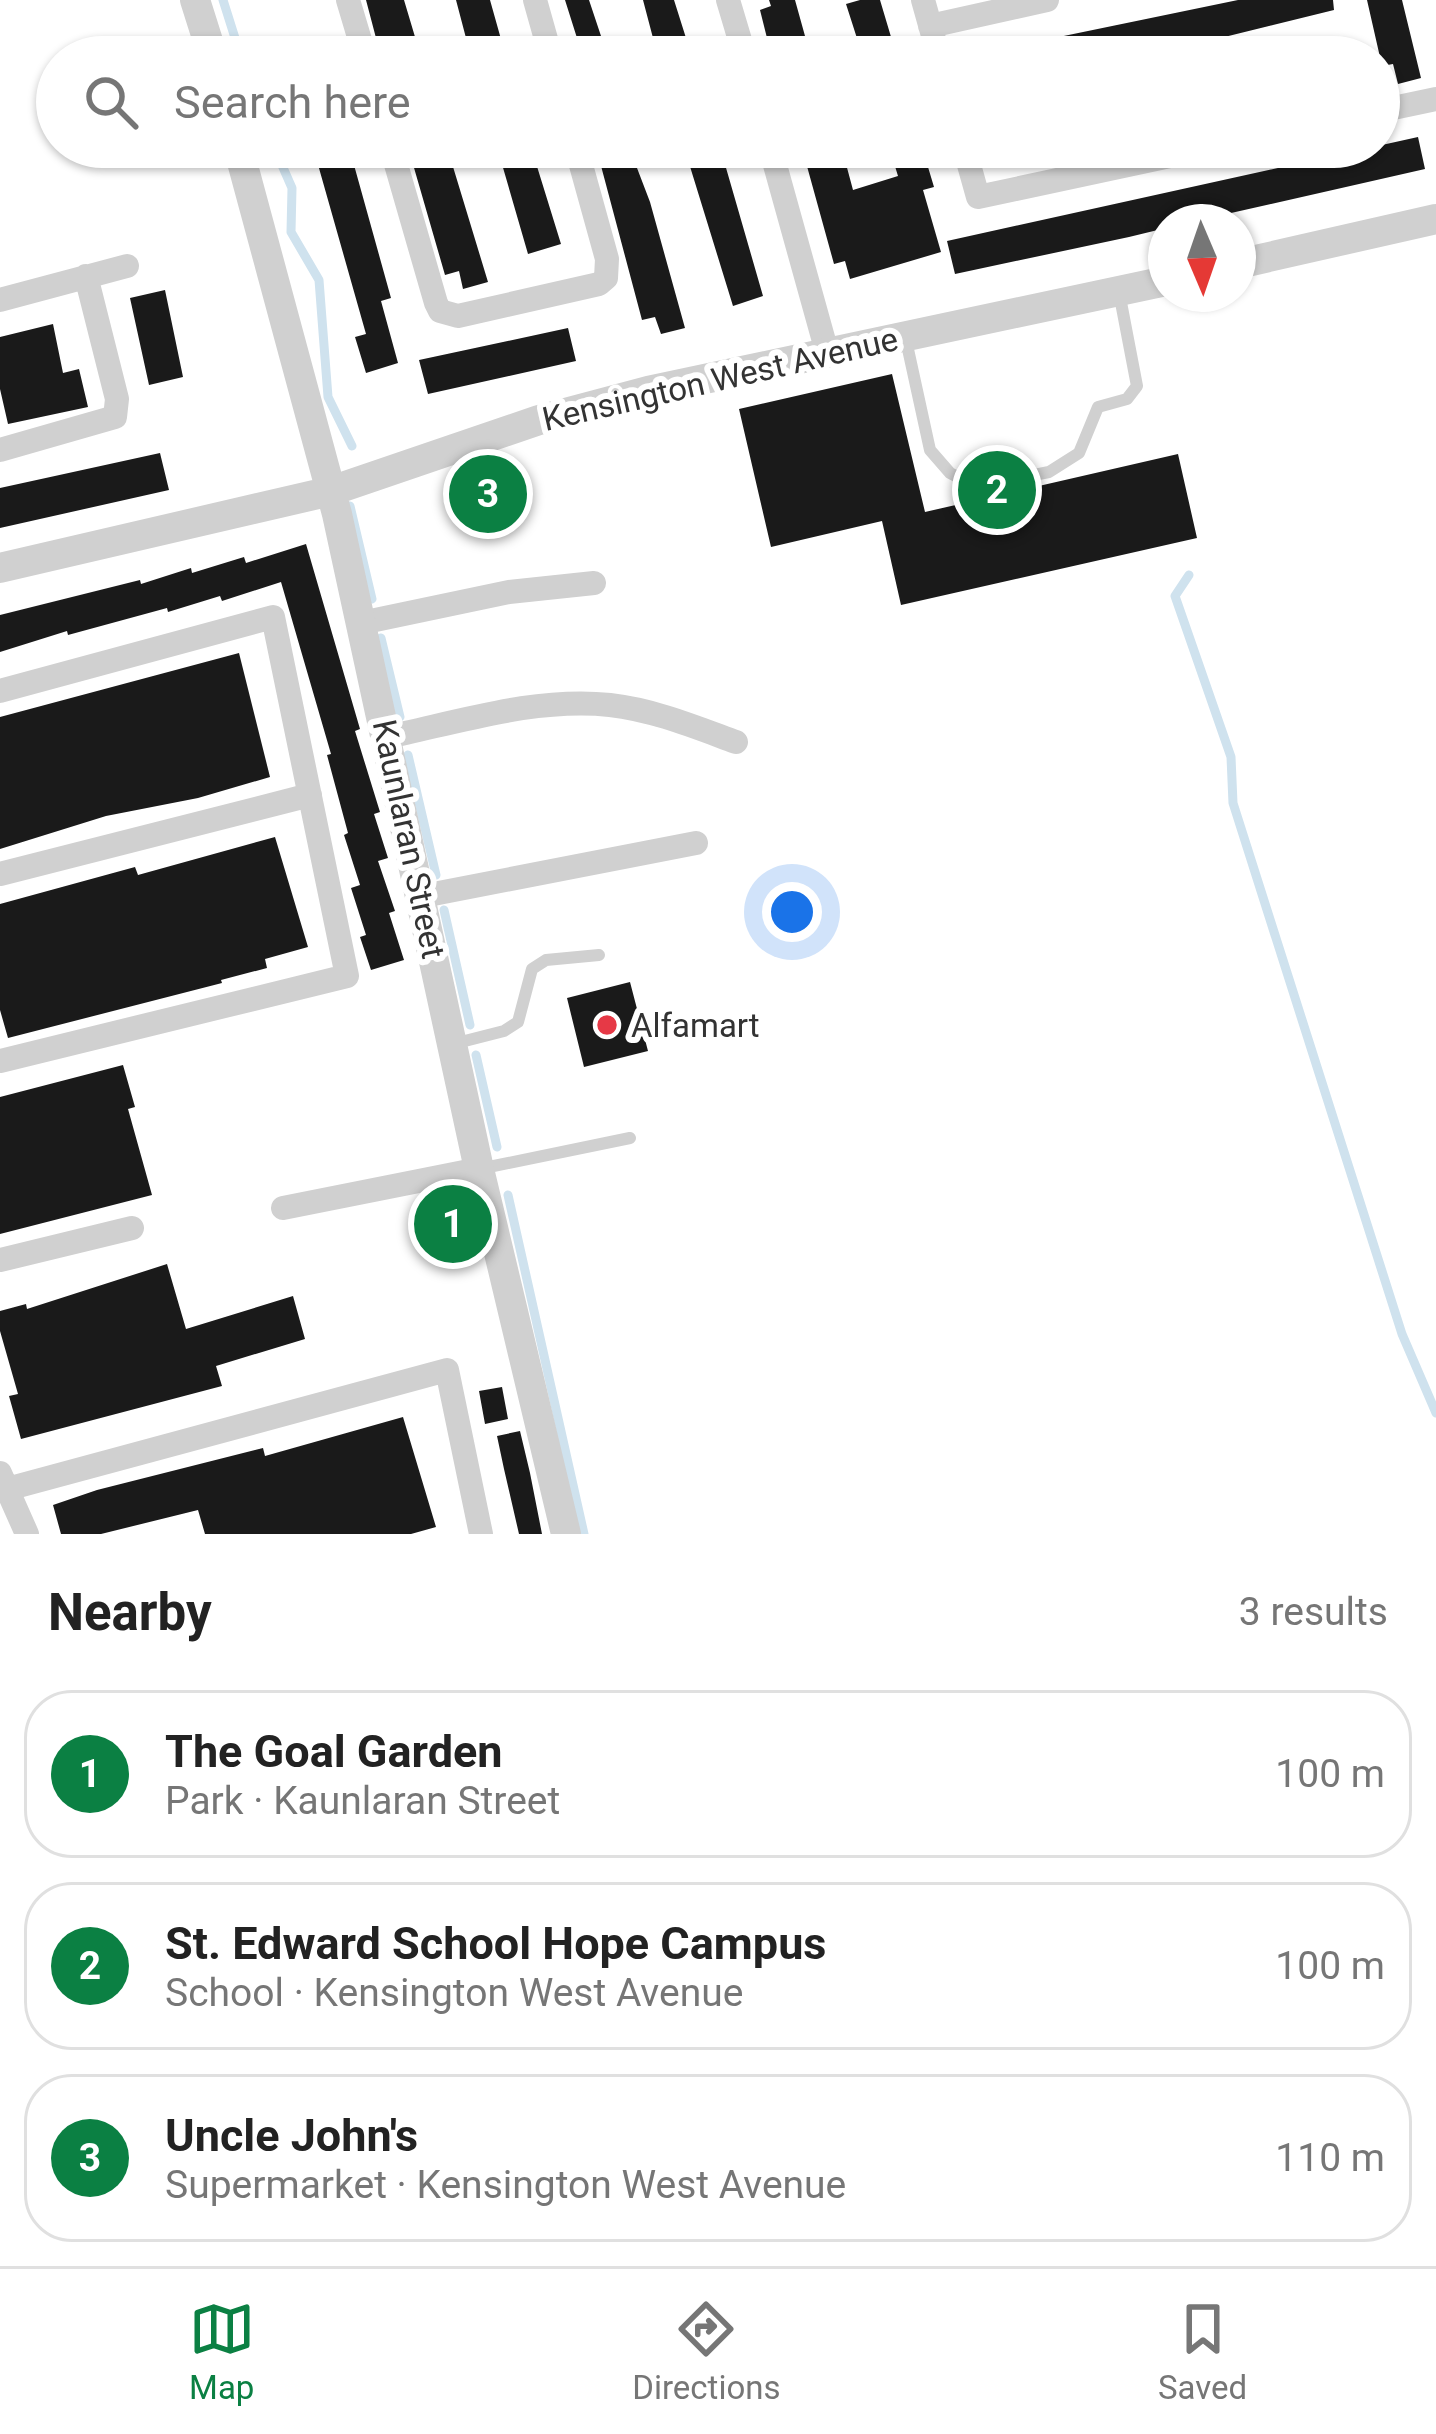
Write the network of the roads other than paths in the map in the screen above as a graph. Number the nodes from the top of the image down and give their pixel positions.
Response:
1 (196, 0) edge
2 (348, 0) edge
3 (535, 0) edge
4 (728, 0) edge
5 (922, 0) edge
6 (1047, 0) edge
7 (930, 26) junction
8 (207, 36) edge
9 (359, 36) edge
10 (545, 36) edge
11 (739, 36) edge
12 (933, 36) edge
13 (1436, 99) edge
14 (1400, 107) edge
15 (244, 168) edge
16 (397, 168) edge
17 (582, 168) edge
18 (776, 168) edge
19 (970, 168) edge
20 (1114, 168) edge
21 (1436, 219) edge
22 (1256, 260) edge
23 (127, 266) dead end
24 (86, 276) junction
25 (1148, 284) edge
26 (1119, 291) junction
27 (0, 300) edge
28 (905, 336) junction
29 (827, 352) junction
30 (0, 450) edge
31 (331, 491) junction
32 (0, 568) edge
33 (594, 583) dead end
34 (361, 623) junction
35 (0, 691) edge
36 (388, 736) junction
37 (736, 742) dead end
38 (310, 795) junction
39 (696, 843) dead end
40 (0, 874) edge
41 (422, 896) junction
42 (599, 955) dead end
43 (452, 1044) junction
44 (0, 1061) edge
45 (630, 1138) dead end
46 (479, 1168) junction
47 (283, 1208) dead end
48 (132, 1228) dead end
49 (0, 1260) edge
50 (2, 1484) edge
51 (27, 1534) edge
52 (481, 1534) edge
53 (566, 1534) edge

1 - 8 street
2 - 9 street
3 - 10 street
4 - 11 street
5 - 7 street
6 - 7 street
7 - 12 street
13 - 14 street
15 - 31 street, Kaunlaran Street
16 - 17 street
18 - 29 street
19 - 20 street
21 - 22 street
23 - 24 street
24 - 27 street
24 - 30 street
25 - 26 street, Kensington West Avenue
26 - 28 street, Kensington West Avenue
26 - 28 lane
28 - 29 street, Kensington West Avenue
29 - 31 street, Kensington West Avenue
31 - 32 street, Kensington West Avenue
31 - 34 street, Kaunlaran Street
33 - 34 street
34 - 36 street, Kaunlaran Street
35 - 38 street
36 - 37 street
36 - 41 street, Kaunlaran Street
38 - 40 street
38 - 44 street
39 - 41 street
41 - 43 street, Kaunlaran Street
42 - 43 lane
43 - 46 street, Kaunlaran Street
45 - 46 lane
46 - 47 street
46 - 53 street, Kaunlaran Street
48 - 49 street
50 - 51 street
50 - 52 street

